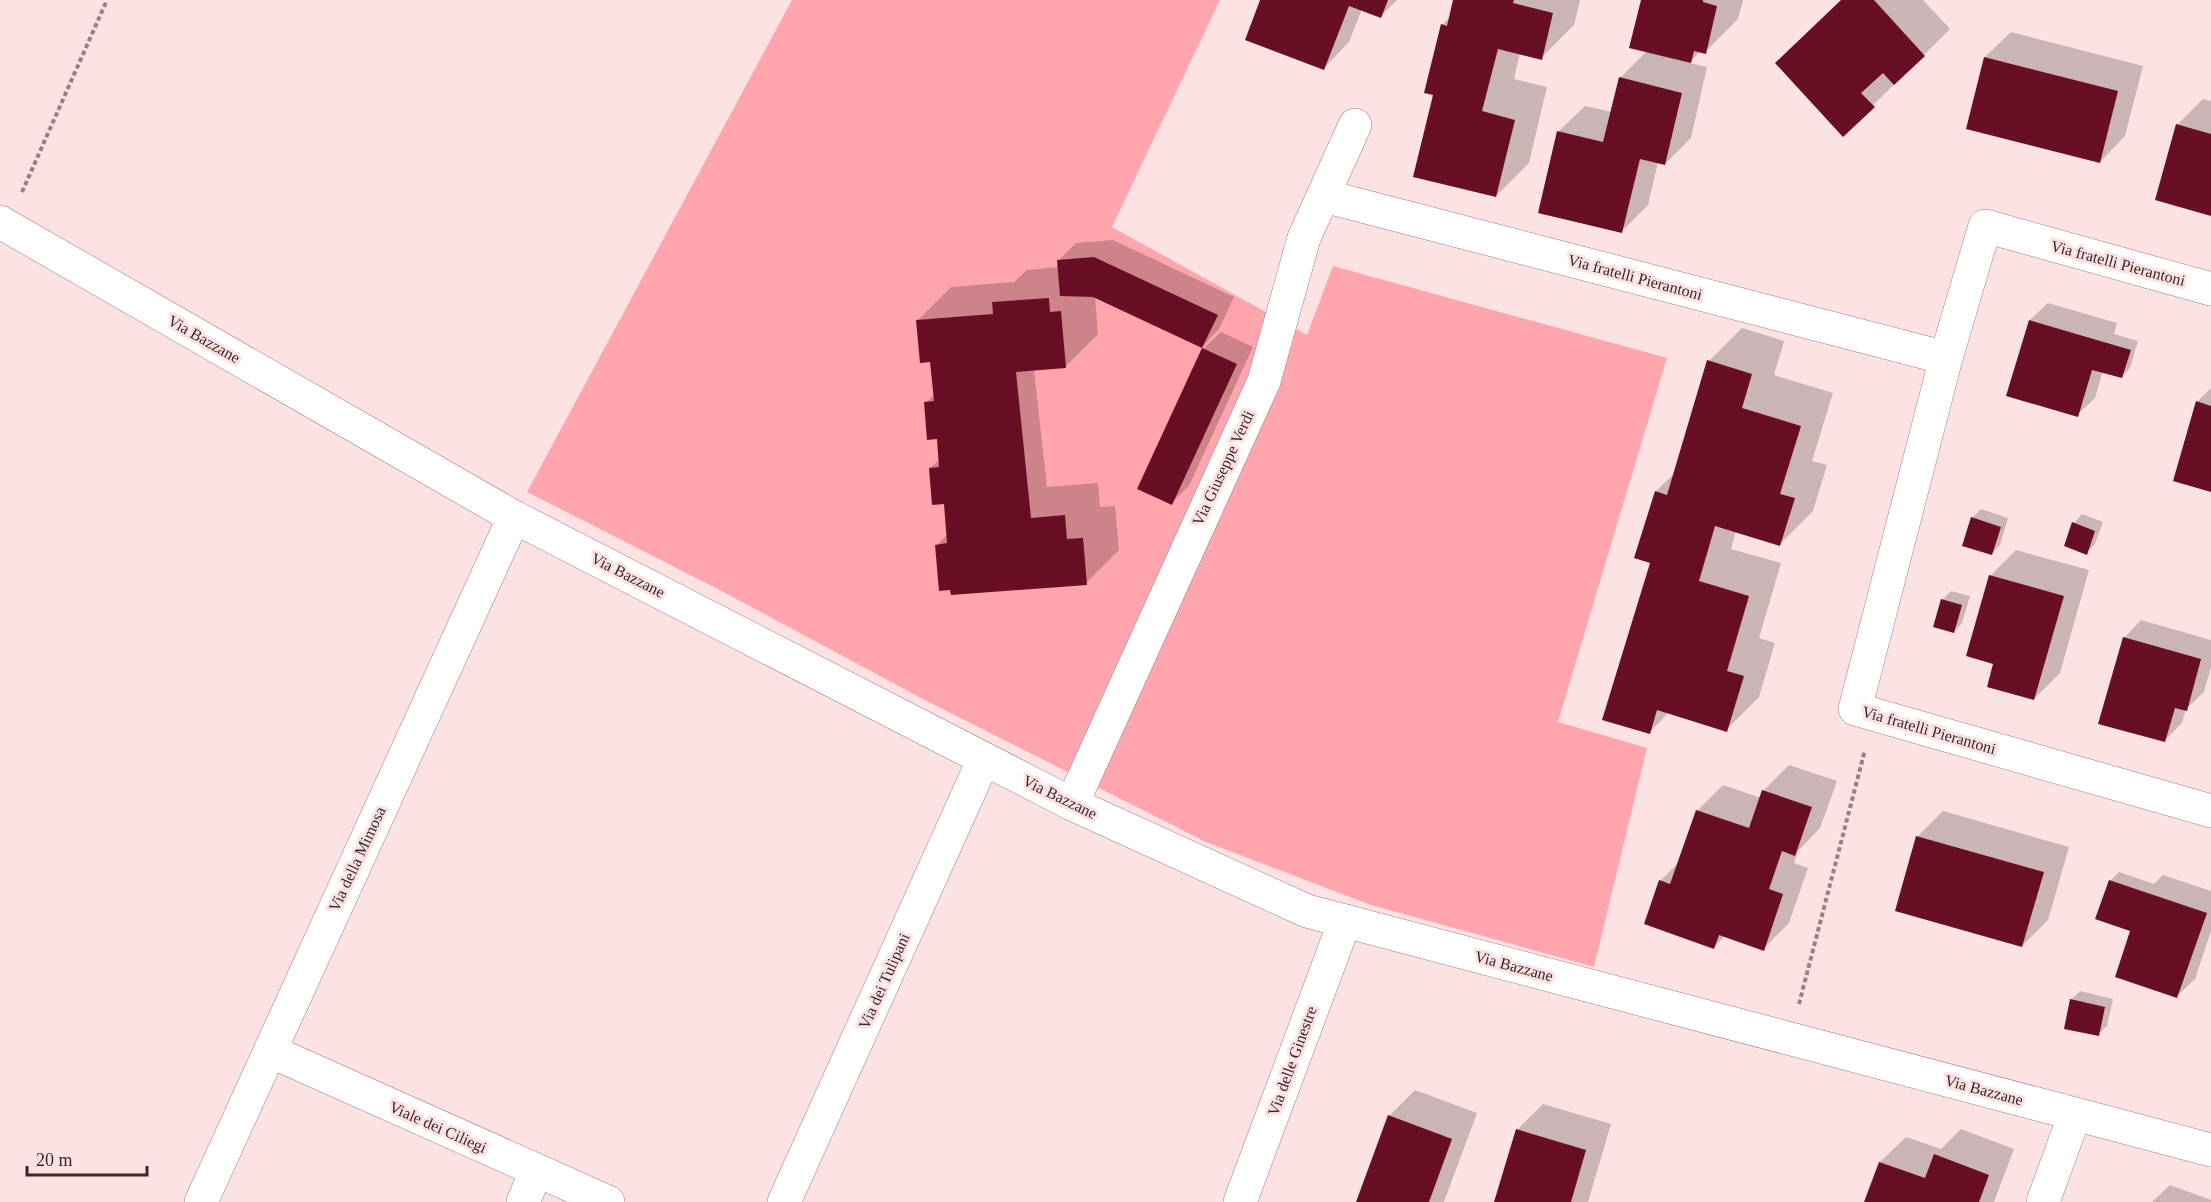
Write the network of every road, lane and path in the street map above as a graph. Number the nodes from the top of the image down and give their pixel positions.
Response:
1 (107, 0) edge
2 (1354, 125) dead end
3 (1324, 196) junction
4 (3, 224) edge
5 (2211, 289) edge
6 (1946, 358) junction
7 (514, 517) junction
8 (1874, 715) junction
9 (984, 759) junction
10 (1071, 804) junction
11 (2211, 811) edge
12 (1345, 921) junction
13 (1799, 1005) dead end
14 (270, 1051) junction
15 (2075, 1114) junction
16 (2211, 1150) edge
17 (536, 1172) junction
18 (201, 1202) edge
19 (523, 1202) edge
20 (608, 1202) edge
21 (784, 1202) edge
22 (1240, 1202) edge
23 (2043, 1202) edge

1 - 4 path
2 - 3 street, Via Giuseppe Verdi
3 - 6 street, Via fratelli Pierantoni
3 - 10 street, Via Giuseppe Verdi
4 - 7 street, Via Bazzane
5 - 6 street, Via fratelli Pierantoni
6 - 8 street, Via fratelli Pierantoni
7 - 9 street, Via Bazzane
7 - 14 street, Via della Mimosa
8 - 11 street, Via fratelli Pierantoni
8 - 13 path
9 - 10 street, Via Bazzane
9 - 21 street, Via dei Tulipani
10 - 12 street, Via Bazzane
12 - 15 street, Via Bazzane
12 - 22 street, Via delle Ginestre
14 - 17 street, Viale dei Ciliegi
14 - 18 street, Via della Mimosa
15 - 16 street, Via Bazzane
15 - 23 street
17 - 19 street
17 - 20 street, Viale dei Ciliegi

